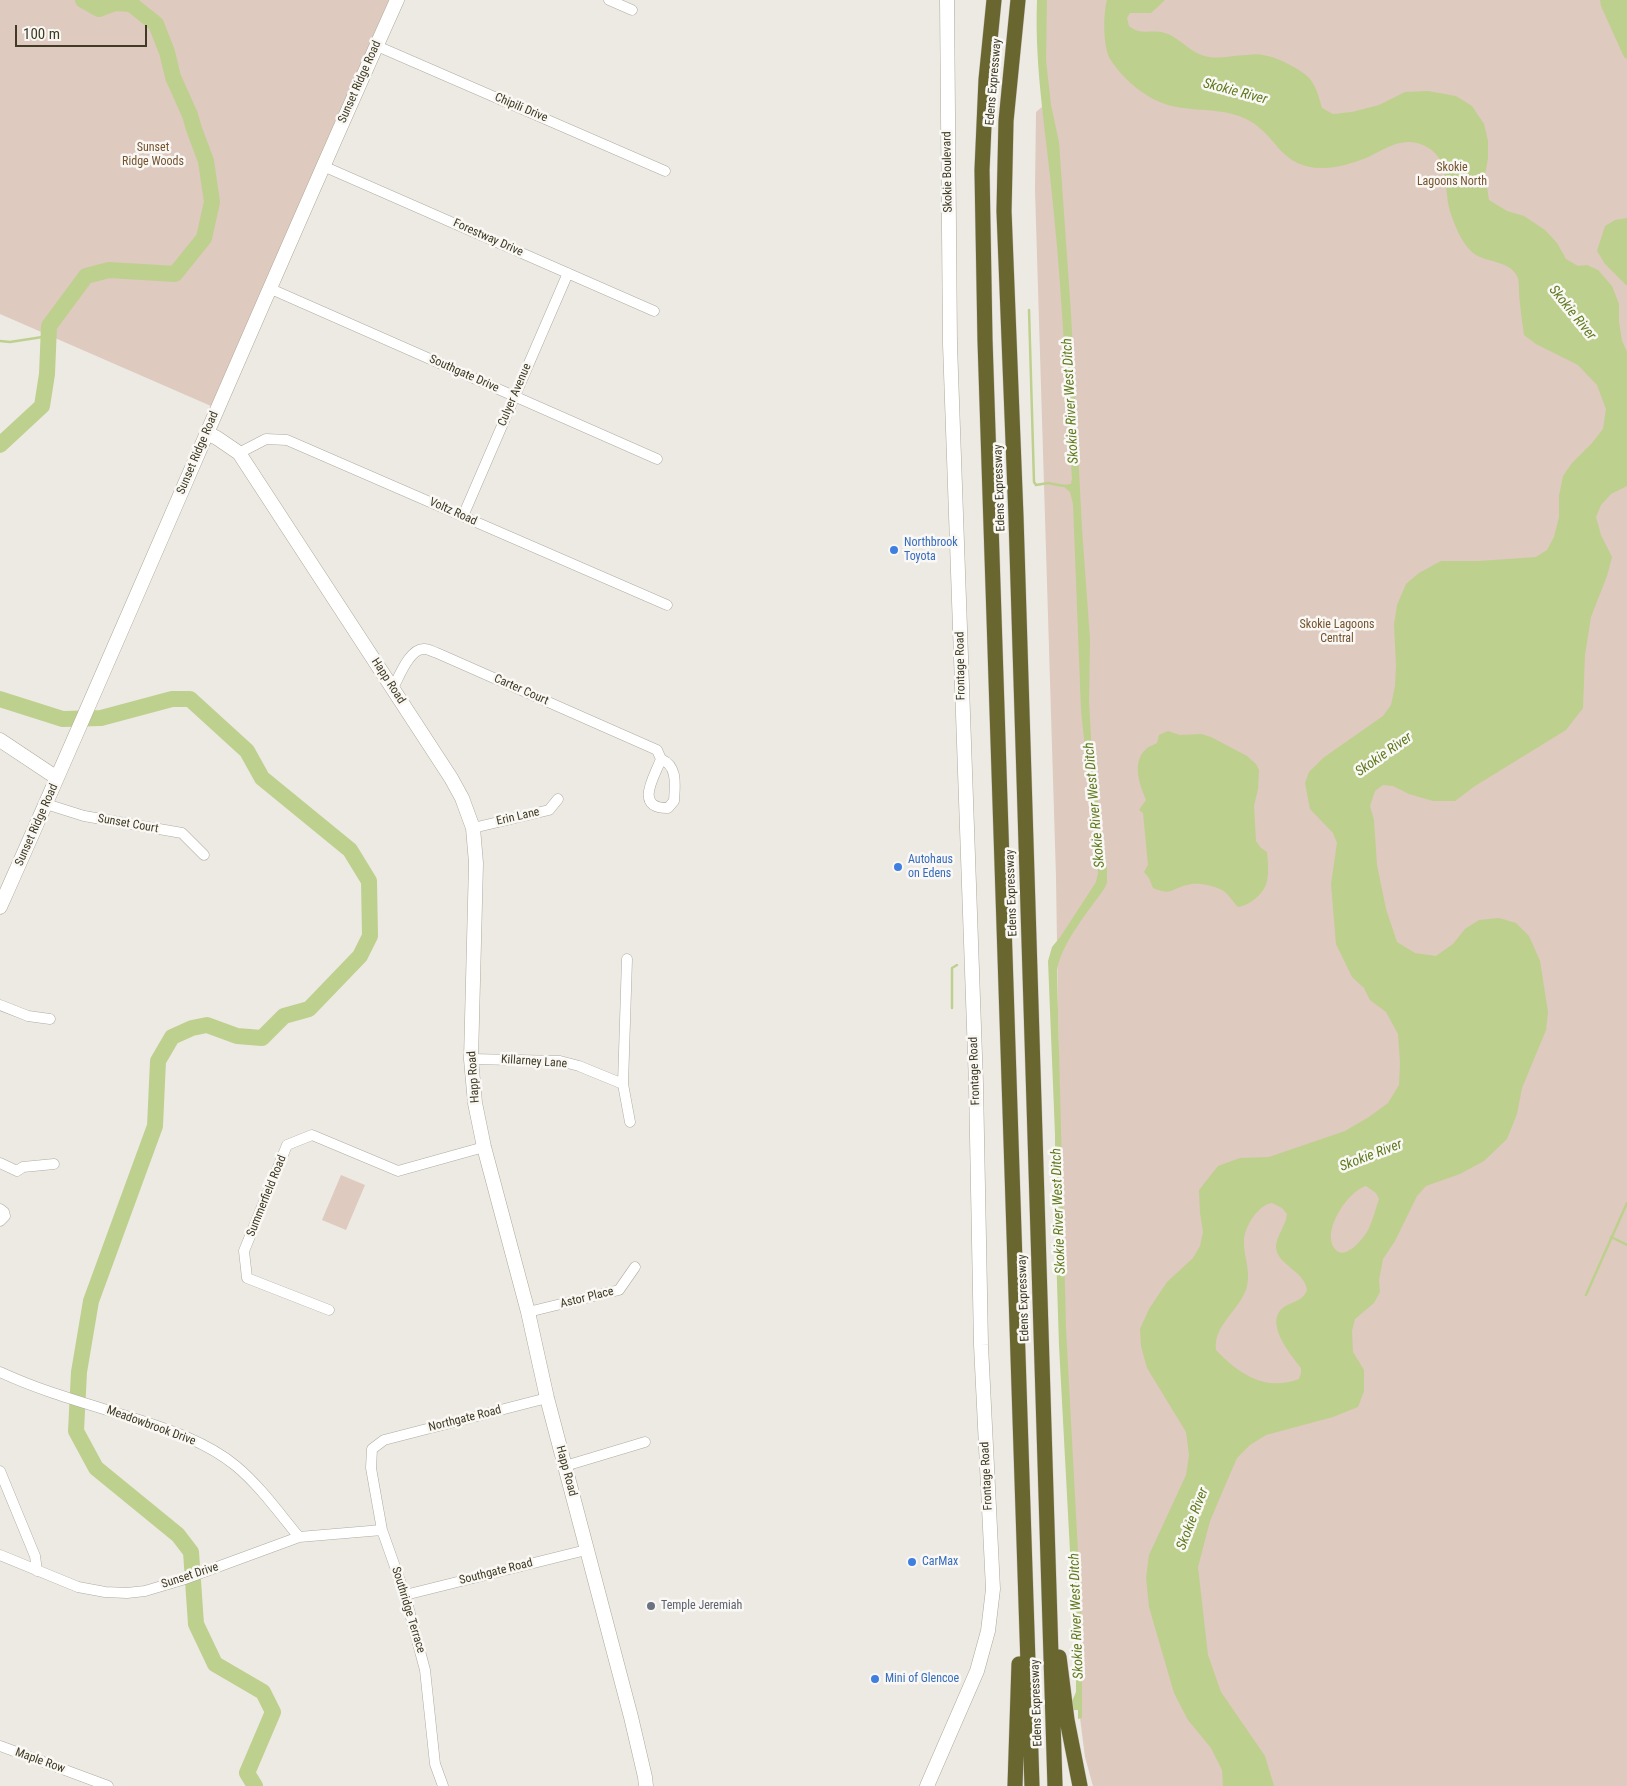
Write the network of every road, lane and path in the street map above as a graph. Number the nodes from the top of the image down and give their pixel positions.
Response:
1 (397, 0) edge
2 (609, 0) edge
3 (947, 0) edge
4 (994, 0) edge
5 (1018, 0) edge
6 (632, 10) dead end
7 (377, 46) junction
8 (323, 166) junction
9 (665, 171) dead end
10 (568, 273) junction
11 (271, 289) junction
12 (654, 311) dead end
13 (950, 344) joint
14 (514, 396) junction
15 (207, 433) junction
16 (239, 453) junction
17 (657, 459) dead end
18 (463, 516) junction
19 (667, 605) dead end
20 (393, 688) junction
21 (0, 740) edge
22 (661, 759) dead end
23 (57, 778) junction
24 (558, 799) dead end
25 (46, 804) junction
26 (473, 828) junction
27 (204, 855) dead end
28 (0, 908) edge
29 (627, 959) dead end
30 (0, 1005) edge
31 (50, 1019) dead end
32 (471, 1058) junction
33 (623, 1084) junction
34 (630, 1122) dead end
35 (484, 1147) junction
36 (0, 1163) edge
37 (54, 1164) dead end
38 (0, 1209) edge
39 (0, 1221) edge
40 (635, 1267) dead end
41 (329, 1310) dead end
42 (528, 1312) junction
43 (0, 1372) edge
44 (547, 1398) junction
45 (384, 1440) joint
46 (645, 1442) dead end
47 (565, 1466) junction
48 (0, 1471) edge
49 (382, 1530) junction
50 (299, 1537) junction
51 (586, 1550) junction
52 (0, 1555) edge
53 (37, 1571) junction
54 (1025, 1578) junction
55 (1048, 1578) junction
56 (405, 1595) junction
57 (0, 1746) edge
58 (108, 1786) edge
59 (443, 1786) edge
60 (646, 1786) edge
61 (927, 1786) edge
62 (1015, 1786) edge
63 (1032, 1786) edge
64 (1054, 1786) edge
65 (1080, 1786) edge

1 - 7 street, Sunset Ridge Road
2 - 6 street
3 - 13 street, Skokie Boulevard
4 - 54 highway, Edens Expressway
5 - 55 highway, Edens Expressway
7 - 8 street, Sunset Ridge Road
7 - 9 street, Chipili Drive
8 - 10 street, Forestway Drive
8 - 11 street, Sunset Ridge Road
10 - 12 street, Forestway Drive
10 - 14 street, Culyer Avenue
11 - 14 street, Southgate Drive
11 - 15 street, Sunset Ridge Road
13 - 61 street, Frontage Road
14 - 17 street, Southgate Drive
14 - 18 street, Culyer Avenue
15 - 16 street, Happ Road
15 - 23 street, Sunset Ridge Road
16 - 18 street, Voltz Road
16 - 20 street, Happ Road
18 - 19 street, Voltz Road
20 - 22 street, Carter Court
20 - 26 street, Happ Road
21 - 23 street
23 - 25 street, Sunset Ridge Road
24 - 26 street, Erin Lane
25 - 27 street, Sunset Court
25 - 28 street, Sunset Ridge Road
26 - 32 street, Happ Road
29 - 33 street
30 - 31 street
32 - 33 street, Killarney Lane
32 - 35 street, Happ Road
33 - 34 street
35 - 41 street, Summerfield Road
35 - 42 street, Happ Road
36 - 37 street
38 - 39 street
40 - 42 street, Astor Place
42 - 44 street, Happ Road
43 - 50 street, Meadowbrook Drive
44 - 45 street, Northgate Road
44 - 47 street, Happ Road
45 - 49 street, Southridge Terrace
46 - 47 street
47 - 51 street, Happ Road
48 - 53 street
49 - 50 street, Sunset Drive
49 - 56 street, Southridge Terrace
50 - 53 street, Sunset Drive
51 - 56 street, Southgate Road
51 - 60 street, Happ Road
52 - 53 street, Sunset Drive
54 - 62 highway
54 - 63 highway, Edens Expressway
55 - 64 highway, Edens Expressway
55 - 65 highway
56 - 59 street, Southridge Terrace
57 - 58 street, Maple Row

